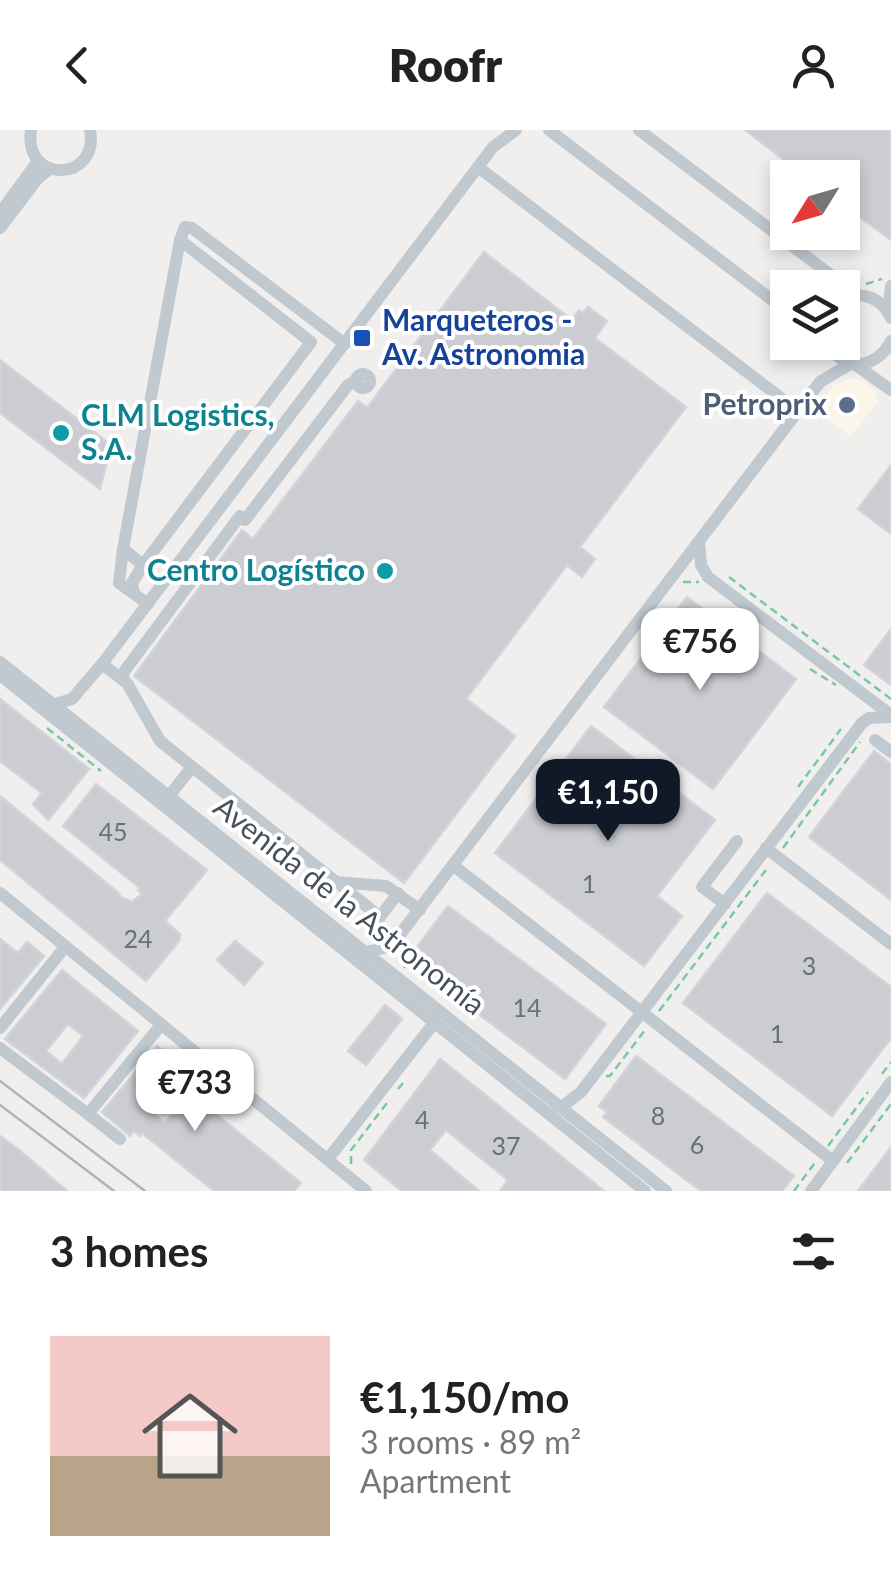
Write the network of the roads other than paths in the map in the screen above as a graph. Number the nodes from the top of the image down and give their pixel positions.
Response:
1 (31, 130) edge
2 (90, 130) edge
3 (516, 130) edge
4 (549, 130) edge
5 (640, 130) edge
6 (44, 165) junction
7 (478, 168) junction
8 (0, 213) edge
9 (0, 228) edge
10 (180, 240) junction
11 (825, 270) edge
12 (889, 281) edge
13 (860, 294) edge
14 (770, 298) edge
15 (890, 315) edge
16 (310, 339) junction
17 (891, 342) edge
18 (343, 347) junction
19 (823, 360) edge
20 (843, 360) edge
21 (853, 364) junction
22 (357, 380) dead end
23 (820, 382) junction
24 (891, 390) edge
25 (798, 411) junction
26 (699, 542) junction
27 (123, 549) junction
28 (143, 565) junction
29 (675, 581) junction
30 (708, 582) junction
31 (134, 592) junction
32 (148, 604) junction
33 (102, 664) junction
34 (2, 667) edge
35 (124, 680) junction
36 (847, 686) junction
37 (77, 694) junction
38 (55, 704) junction
39 (38, 706) junction
40 (891, 716) edge
41 (862, 723) junction
42 (82, 726) junction
43 (875, 740) dead end
44 (891, 752) edge
45 (192, 767) junction
46 (169, 796) junction
47 (737, 841) dead end
48 (766, 848) junction
49 (454, 866) junction
50 (336, 882) junction
51 (0, 893) edge
52 (398, 893) junction
53 (724, 904) junction
54 (420, 910) junction
55 (396, 941) junction
56 (891, 944) edge
57 (65, 947) junction
58 (366, 952) junction
59 (391, 971) junction
60 (390, 987) junction
61 (432, 1003) junction
62 (647, 1017) junction
63 (434, 1023) junction
64 (459, 1024) junction
65 (161, 1025) junction
66 (0, 1028) edge
67 (0, 1048) edge
68 (886, 1079) edge
69 (582, 1092) junction
70 (526, 1096) junction
71 (563, 1106) junction
72 (88, 1114) junction
73 (585, 1124) junction
74 (120, 1139) dead end
75 (328, 1159) junction
76 (834, 1159) junction
77 (366, 1191) edge
78 (645, 1191) edge
79 (666, 1191) edge
80 (811, 1191) edge

1 - 6 street
2 - 6 street
3 - 7 street
4 - 14 street
5 - 11 street
6 - 8 street
6 - 9 street
7 - 18 street
7 - 25 street
10 - 16 street
10 - 18 street
10 - 27 street
12 - 15 street
13 - 15 street
16 - 18 street
16 - 28 street
17 - 21 street
18 - 32 street
19 - 23 street
20 - 21 street
21 - 23 street
21 - 24 street
22 - 35 street
23 - 25 street
25 - 26 street
26 - 29 street
26 - 30 street
27 - 28 street
27 - 31 street
28 - 31 street
29 - 30 street
29 - 49 street
30 - 36 street
31 - 32 street
32 - 33 street
33 - 35 street
33 - 37 street
34 - 38 street, Avenida de la Astronomía
34 - 39 street, Avenida de la Astronomía
35 - 45 street
36 - 40 street
36 - 41 street
37 - 38 street
37 - 42 street
38 - 39 street
38 - 42 street, Avenida de la Astronomía
39 - 60 street, Avenida de la Astronomía
40 - 41 street
41 - 48 street
42 - 46 street, Avenida de la Astronomía
43 - 44 street
45 - 46 street
45 - 50 street
46 - 58 street, Avenida de la Astronomía
47 - 53 street
48 - 53 street
48 - 56 street
49 - 54 street
49 - 62 street
50 - 52 street
50 - 52 street
51 - 57 street
52 - 54 street
53 - 62 street
54 - 55 street
55 - 58 street
55 - 59 street
57 - 65 street
57 - 66 street
58 - 59 street, Avenida de la Astronomía
59 - 60 street
59 - 61 street, Avenida de la Astronomía
60 - 63 street, Avenida de la Astronomía
61 - 63 street
61 - 64 street, Avenida de la Astronomía
62 - 69 street
62 - 76 street
63 - 64 street
63 - 70 street, Avenida de la Astronomía
63 - 75 street
64 - 71 street, Avenida de la Astronomía
65 - 72 street
65 - 75 street
67 - 72 street
68 - 76 street
69 - 71 street
69 - 73 street
70 - 71 street
70 - 78 street, Avenida de la Astronomía
71 - 73 street, Avenida de la Astronomía
72 - 74 street
73 - 79 street, Avenida de la Astronomía
75 - 77 street
76 - 80 street

